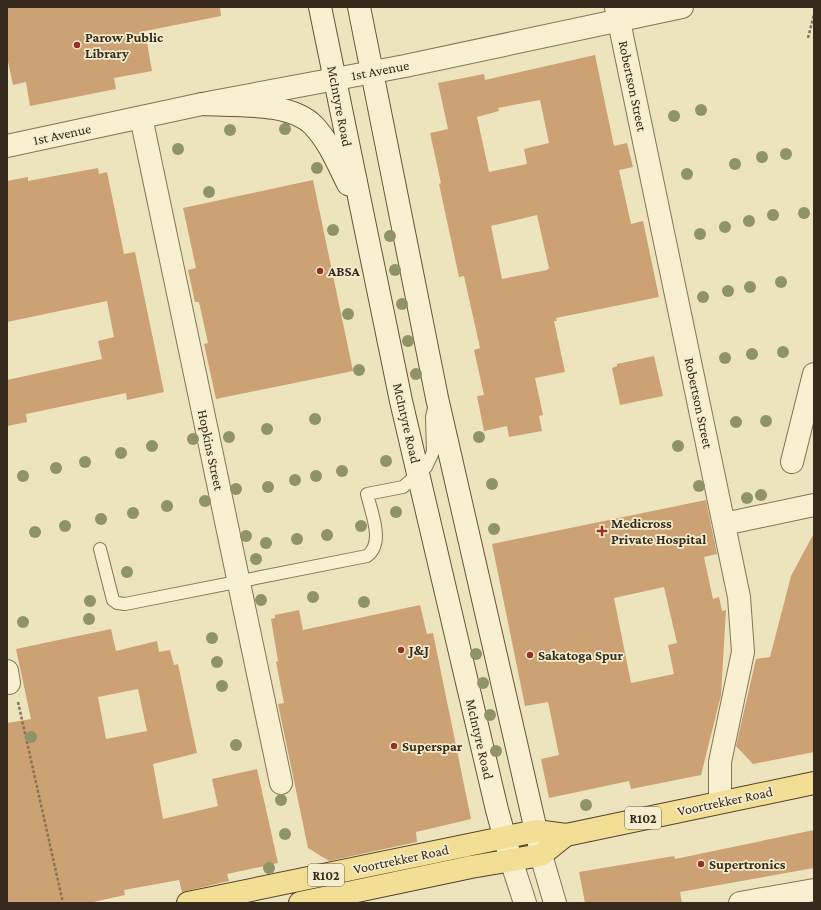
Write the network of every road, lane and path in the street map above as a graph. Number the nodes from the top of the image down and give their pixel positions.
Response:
1 (320, 7) edge
2 (359, 7) edge
3 (682, 7) edge
4 (618, 13) edge
5 (814, 14) edge
6 (808, 38) dead end
7 (372, 71) junction
8 (335, 79) junction
9 (202, 104) junction
10 (141, 117) junction
11 (7, 146) edge
12 (361, 210) junction
13 (814, 374) edge
14 (437, 398) junction
15 (792, 462) dead end
16 (419, 474) junction
17 (814, 505) edge
18 (724, 524) junction
19 (100, 549) dead end
20 (239, 581) junction
21 (12, 685) edge
22 (281, 783) dead end
23 (814, 783) edge
24 (720, 802) junction
25 (536, 831) junction
26 (566, 835) junction
27 (505, 837) junction
28 (542, 855) junction
29 (511, 860) junction
30 (814, 890) edge
31 (63, 903) edge
32 (188, 903) edge
33 (300, 903) edge
34 (525, 903) edge
35 (555, 903) edge
36 (740, 903) edge

1 - 8 street, McIntyre Road
2 - 7 street
3 - 4 street, 1st Avenue
4 - 7 street, 1st Avenue
4 - 18 street, Robertson Street
5 - 6 path
7 - 8 street, 1st Avenue
7 - 14 street
8 - 9 street, 1st Avenue
8 - 12 street, McIntyre Road
9 - 10 street, 1st Avenue
9 - 12 street
10 - 11 street, 1st Avenue
10 - 20 street, Hopkins Street
12 - 16 street, McIntyre Road
13 - 15 street
14 - 16 lane
14 - 25 street
16 - 20 lane
16 - 27 street, McIntyre Road
17 - 18 street
18 - 24 street, Robertson Street
19 - 20 lane
20 - 22 street, Hopkins Street
21 - 31 path
23 - 24 main road, Voortrekker Road / R102
24 - 26 main road, Voortrekker Road / R102
25 - 26 main road, Voortrekker Road / R102
25 - 27 main road, Voortrekker Road / R102
25 - 28 street
26 - 28 main road, Voortrekker Road / R102
27 - 29 street, McIntyre Road
27 - 32 main road, Voortrekker Road / R102
28 - 29 main road, Voortrekker Road / R102
28 - 35 street
29 - 33 main road, Voortrekker Road / R102
29 - 34 street, McIntyre Road
30 - 36 street

